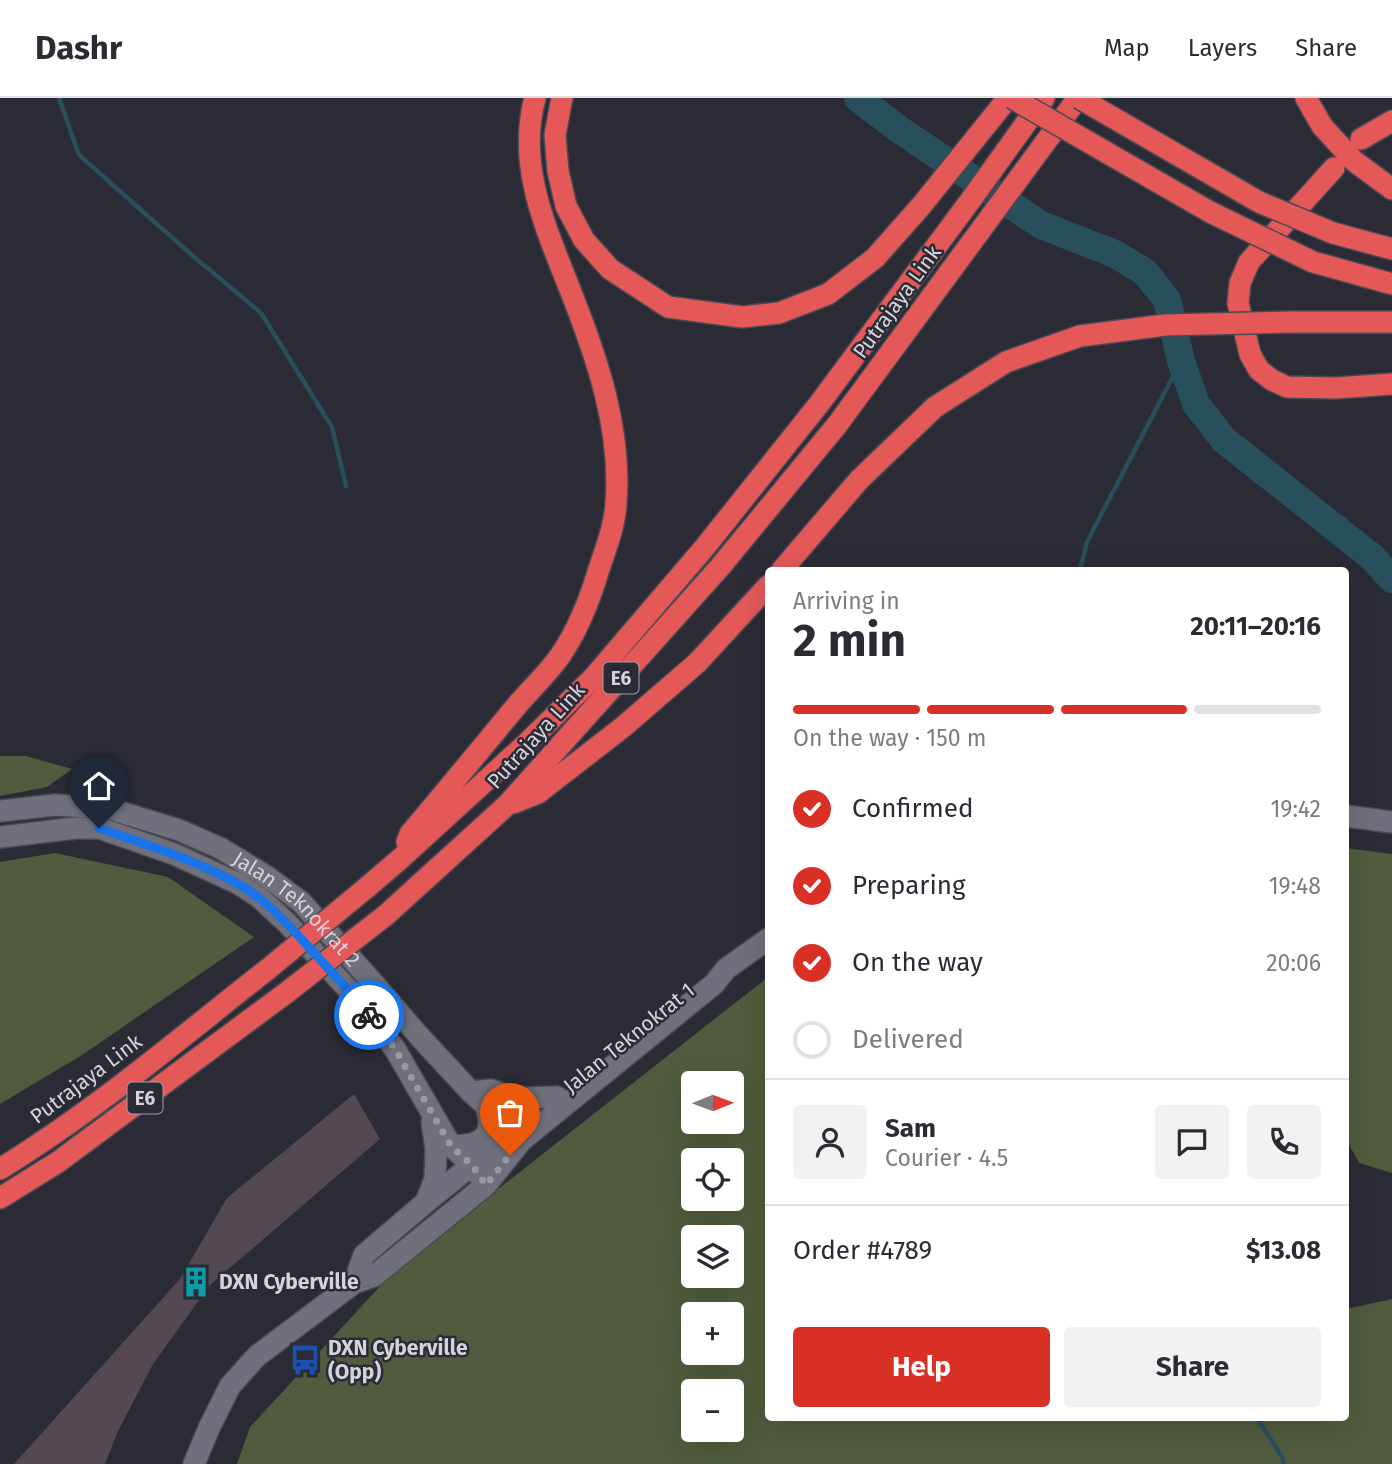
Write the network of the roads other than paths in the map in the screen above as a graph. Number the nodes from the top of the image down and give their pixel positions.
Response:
1 (535, 98) edge
2 (562, 98) edge
3 (1010, 98) edge
4 (1044, 98) edge
5 (1079, 98) edge
6 (1306, 98) edge
7 (1392, 121) edge
8 (1361, 139) dead end
9 (1334, 168) dead end
10 (1392, 189) edge
11 (1392, 249) edge
12 (1392, 284) edge
13 (1392, 322) edge
14 (1392, 384) edge
15 (785, 567) edge
16 (765, 589) edge
17 (507, 805) junction
18 (0, 811) edge
19 (1349, 816) edge
20 (1392, 822) edge
21 (0, 837) edge
22 (399, 860) junction
23 (765, 941) edge
24 (726, 969) junction
25 (557, 1097) junction
26 (479, 1099) junction
27 (430, 1108) junction
28 (518, 1135) junction
29 (451, 1146) junction
30 (472, 1165) junction
31 (0, 1169) edge
32 (486, 1185) junction
33 (0, 1198) edge
34 (426, 1202) junction
35 (354, 1283) junction
36 (194, 1464) edge

1 - 22 highway
2 - 3 highway
3 - 12 highway, bridge
4 - 22 highway, Putrajaya Link / E6
5 - 11 highway, bridge
5 - 17 highway, Putrajaya Link / E6
6 - 10 highway
7 - 8 highway
9 - 14 highway
13 - 15 highway, bridge
16 - 17 highway
17 - 33 highway, Putrajaya Link / E6, bridge
18 - 26 main road, Jalan Teknokrat 2
19 - 20 main road
21 - 27 main road, Jalan Teknokrat 2
22 - 31 highway, Putrajaya Link / E6, bridge
23 - 24 main road, Jalan Teknokrat 1
24 - 25 main road, Jalan Teknokrat 1
24 - 28 main road, Jalan Teknokrat 1
25 - 26 main road
25 - 28 main road, Jalan Teknokrat 1
26 - 28 main road, Jalan Teknokrat 2
26 - 29 main road
27 - 29 main road, Jalan Teknokrat 2
27 - 34 main road
28 - 30 main road, Jalan Teknokrat 1
28 - 32 main road, Jalan Teknokrat 1
29 - 30 main road, Jalan Teknokrat 2
30 - 32 main road, Jalan Teknokrat 2
30 - 34 main road, Jalan Teknokrat 1
32 - 35 main road, Jalan Teknokrat 1
34 - 35 main road, Jalan Teknokrat 1
35 - 36 main road, Jalan Teknokrat 1

